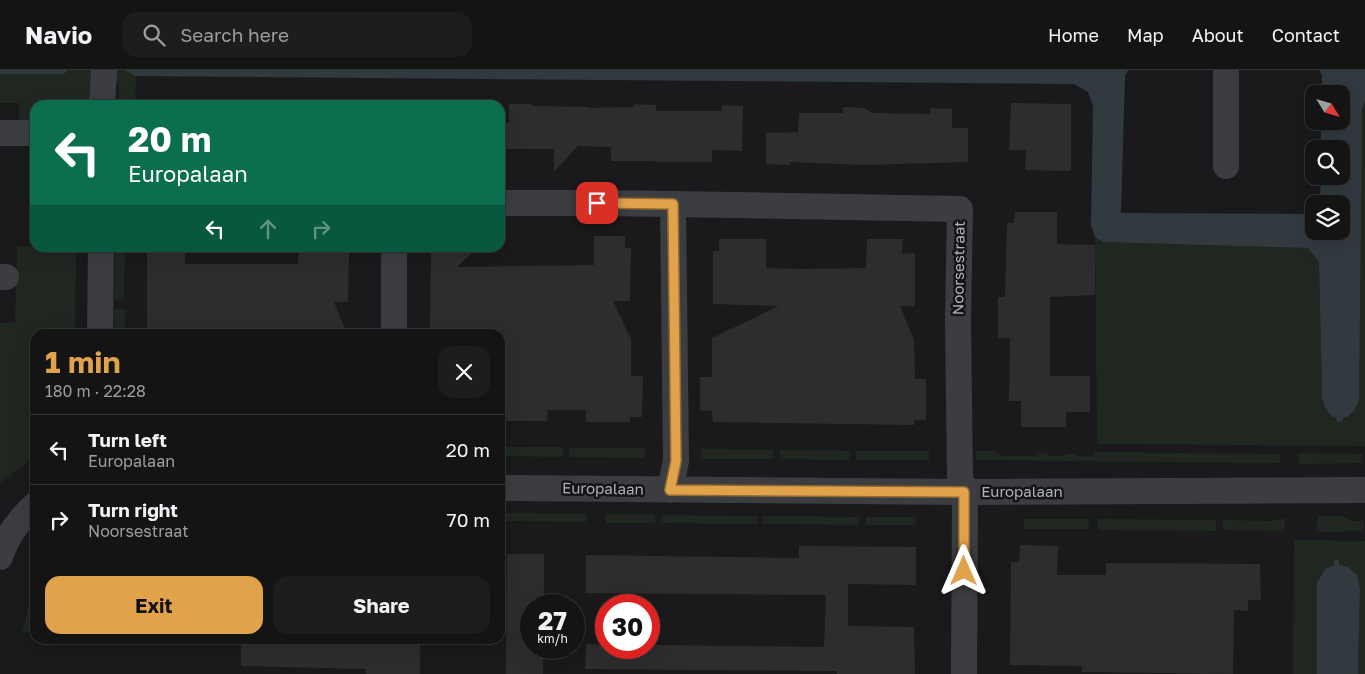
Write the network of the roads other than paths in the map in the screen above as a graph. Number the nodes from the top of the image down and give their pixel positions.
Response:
1 (104, 70) edge
2 (1226, 70) edge
3 (102, 100) edge
4 (0, 133) edge
5 (30, 133) edge
6 (1226, 166) dead end
7 (505, 203) edge
8 (673, 204) junction
9 (101, 252) edge
10 (394, 252) edge
11 (100, 329) edge
12 (394, 329) edge
13 (505, 488) edge
14 (670, 490) junction
15 (1365, 490) edge
16 (964, 492) junction
17 (30, 510) edge
18 (0, 557) edge
19 (964, 674) edge

1 - 3 street
2 - 6 street
4 - 5 street
7 - 8 street, Noorsestraat
8 - 14 street
8 - 16 street, Noorsestraat
9 - 11 street
10 - 12 street
13 - 14 street, Europalaan
14 - 16 street, Europalaan
15 - 16 street, Europalaan
16 - 19 street
17 - 18 street

